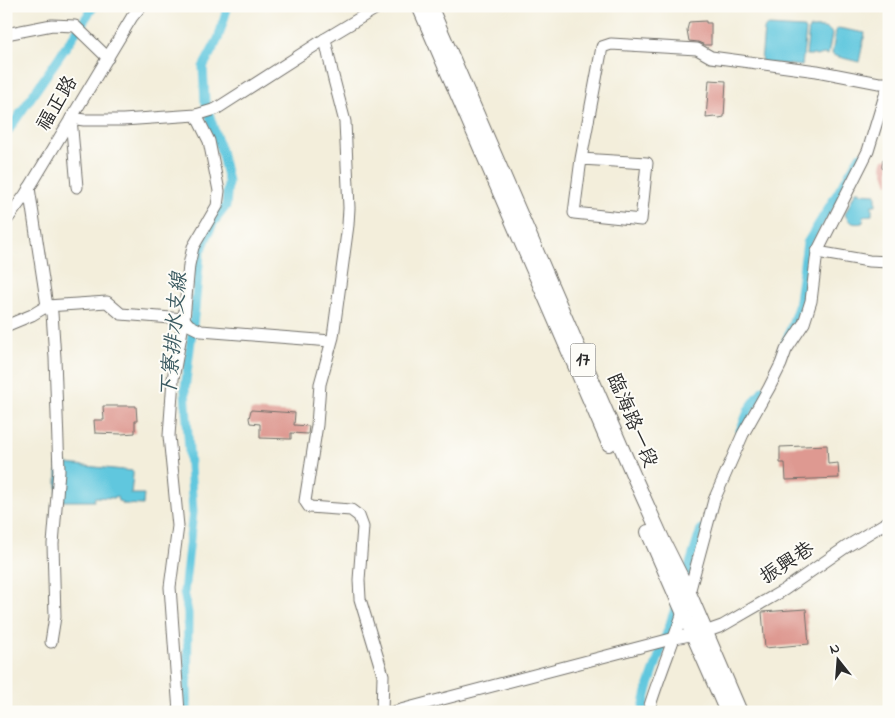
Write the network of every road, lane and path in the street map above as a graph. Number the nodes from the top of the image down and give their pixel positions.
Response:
1 (141, 6) edge
2 (380, 6) edge
3 (419, 6) edge
4 (430, 6) edge
5 (6, 34) edge
6 (325, 39) junction
7 (108, 58) junction
8 (888, 83) edge
9 (196, 115) junction
10 (71, 118) junction
11 (581, 159) junction
12 (77, 187) dead end
13 (29, 188) junction
14 (6, 221) edge
15 (817, 252) junction
16 (889, 262) edge
17 (47, 306) junction
18 (184, 319) junction
19 (6, 327) edge
20 (331, 341) junction
21 (889, 521) edge
22 (683, 602) junction
23 (699, 633) junction
24 (675, 638) junction
25 (51, 642) dead end
26 (179, 712) edge
27 (382, 712) edge
28 (393, 712) edge
29 (648, 712) edge
30 (727, 712) edge
31 (740, 712) edge

1 - 7 street, 福正路
2 - 6 street
3 - 22 main road, 臨海路一段 / 17
4 - 22 main road, 臨海路一段 / 17
5 - 7 street
6 - 9 street
6 - 20 street
7 - 10 street, 福正路
8 - 11 street
8 - 15 street
9 - 10 street
9 - 18 street
10 - 12 street
10 - 13 street, 福正路
11 - 11 street
13 - 14 street, 福正路
13 - 17 street
15 - 16 street
15 - 22 street
17 - 18 street
17 - 19 street
17 - 25 street
18 - 20 street
18 - 26 street
20 - 27 street
21 - 23 street, 振興巷
22 - 23 main road, 臨海路一段 / 17
22 - 23 main road, 臨海路一段 / 17
22 - 24 street
23 - 24 street, 振興巷
23 - 30 main road, 臨海路一段 / 17
23 - 31 main road, 臨海路一段 / 17
24 - 28 street, 振興巷
24 - 29 street

